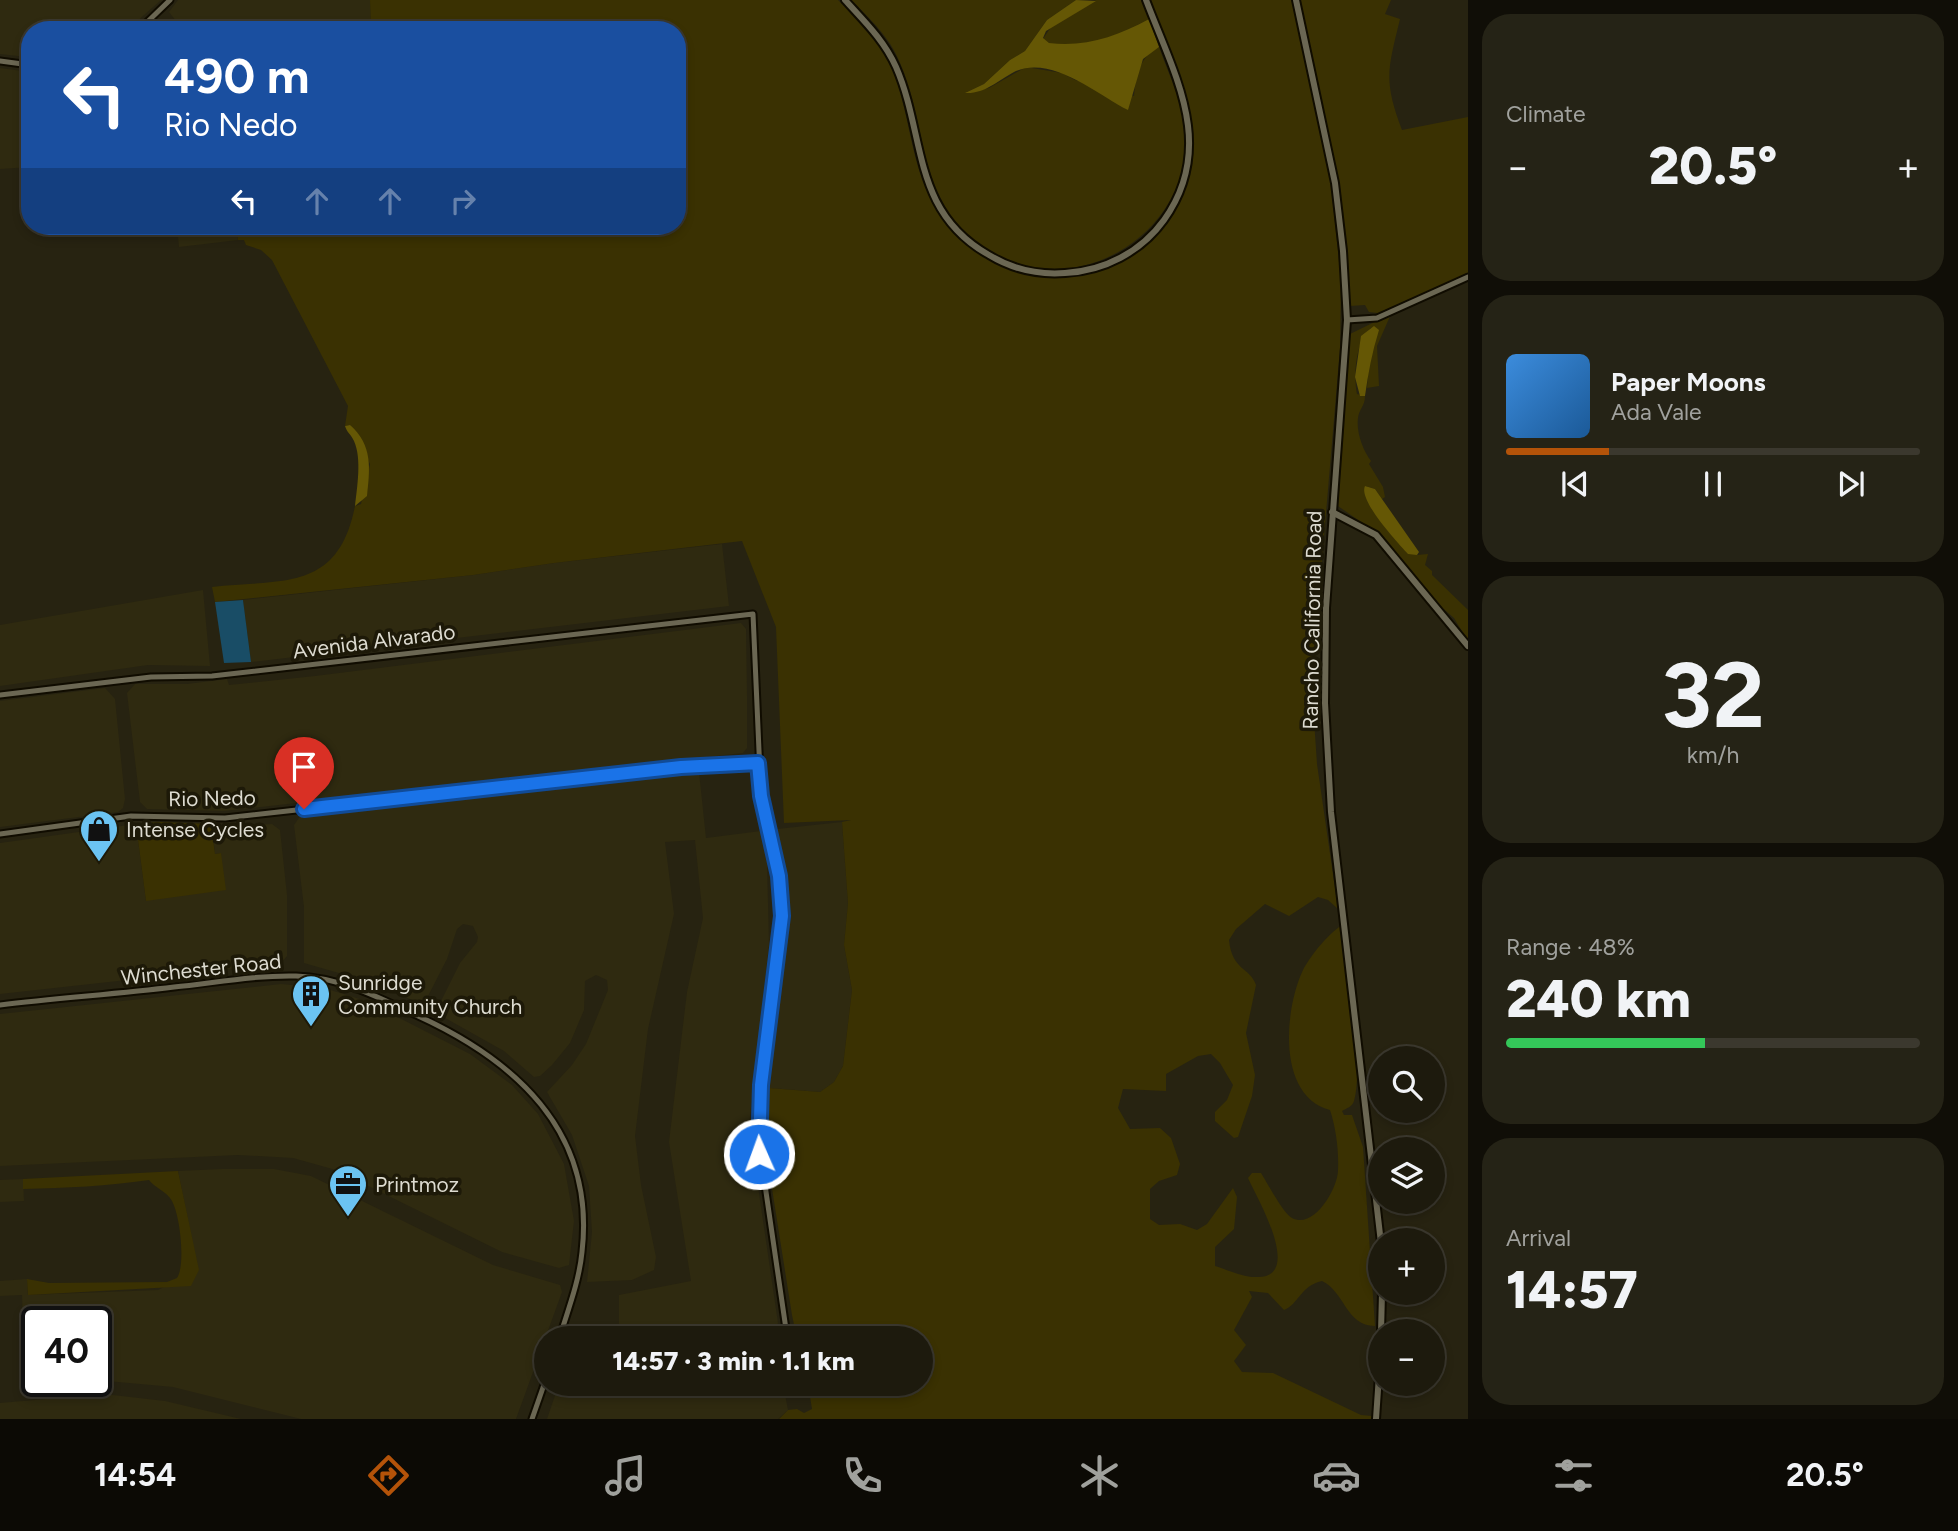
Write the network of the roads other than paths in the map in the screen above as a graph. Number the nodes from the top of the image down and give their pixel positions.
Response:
1 (170, 0) edge
2 (845, 0) edge
3 (1146, 0) edge
4 (1296, 0) edge
5 (148, 21) edge
6 (0, 61) edge
7 (21, 64) edge
8 (1468, 276) edge
9 (1346, 320) junction
10 (1332, 512) junction
11 (1468, 646) edge
12 (0, 695) edge
13 (758, 763) junction
14 (0, 834) edge
15 (0, 1005) edge
16 (1379, 1228) edge
17 (563, 1326) edge
18 (786, 1326) edge
19 (540, 1396) edge
20 (1378, 1396) edge
21 (532, 1419) edge
22 (1376, 1419) edge

1 - 5 street
2 - 3 main road
4 - 9 main road, Rancho California Road
6 - 7 street
8 - 9 street
9 - 10 main road, Rancho California Road
10 - 11 main road
10 - 16 main road, Rancho California Road
12 - 13 street, Avenida Alvarado
13 - 14 street, Rio Nedo
13 - 18 street
15 - 17 street, Winchester Road
19 - 21 street
20 - 22 main road

